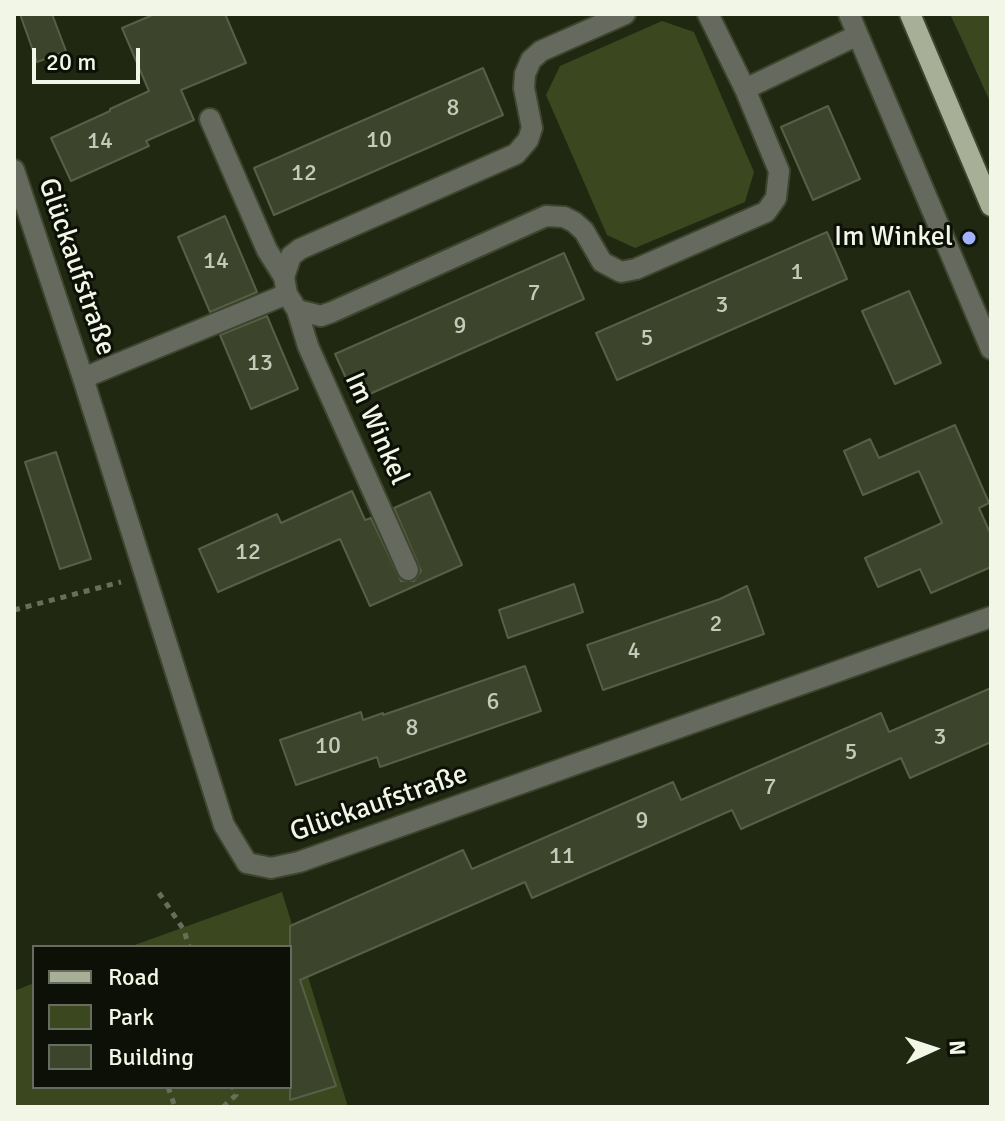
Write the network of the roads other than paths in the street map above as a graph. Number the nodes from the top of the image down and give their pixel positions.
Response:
1 (625, 14) edge
2 (708, 14) edge
3 (849, 14) edge
4 (910, 14) edge
5 (858, 35) junction
6 (745, 89) junction
7 (210, 119) dead end
8 (14, 170) edge
9 (991, 206) edge
10 (289, 294) junction
11 (991, 349) edge
12 (83, 378) junction
13 (408, 570) dead end
14 (991, 617) edge

1 - 10 street
2 - 6 street
3 - 5 street
4 - 9 main road
5 - 6 street
5 - 11 street
6 - 10 street
7 - 10 street, Im Winkel
8 - 12 street, Glückaufstraße
10 - 12 street
10 - 13 street, Im Winkel
12 - 14 street, Glückaufstraße

